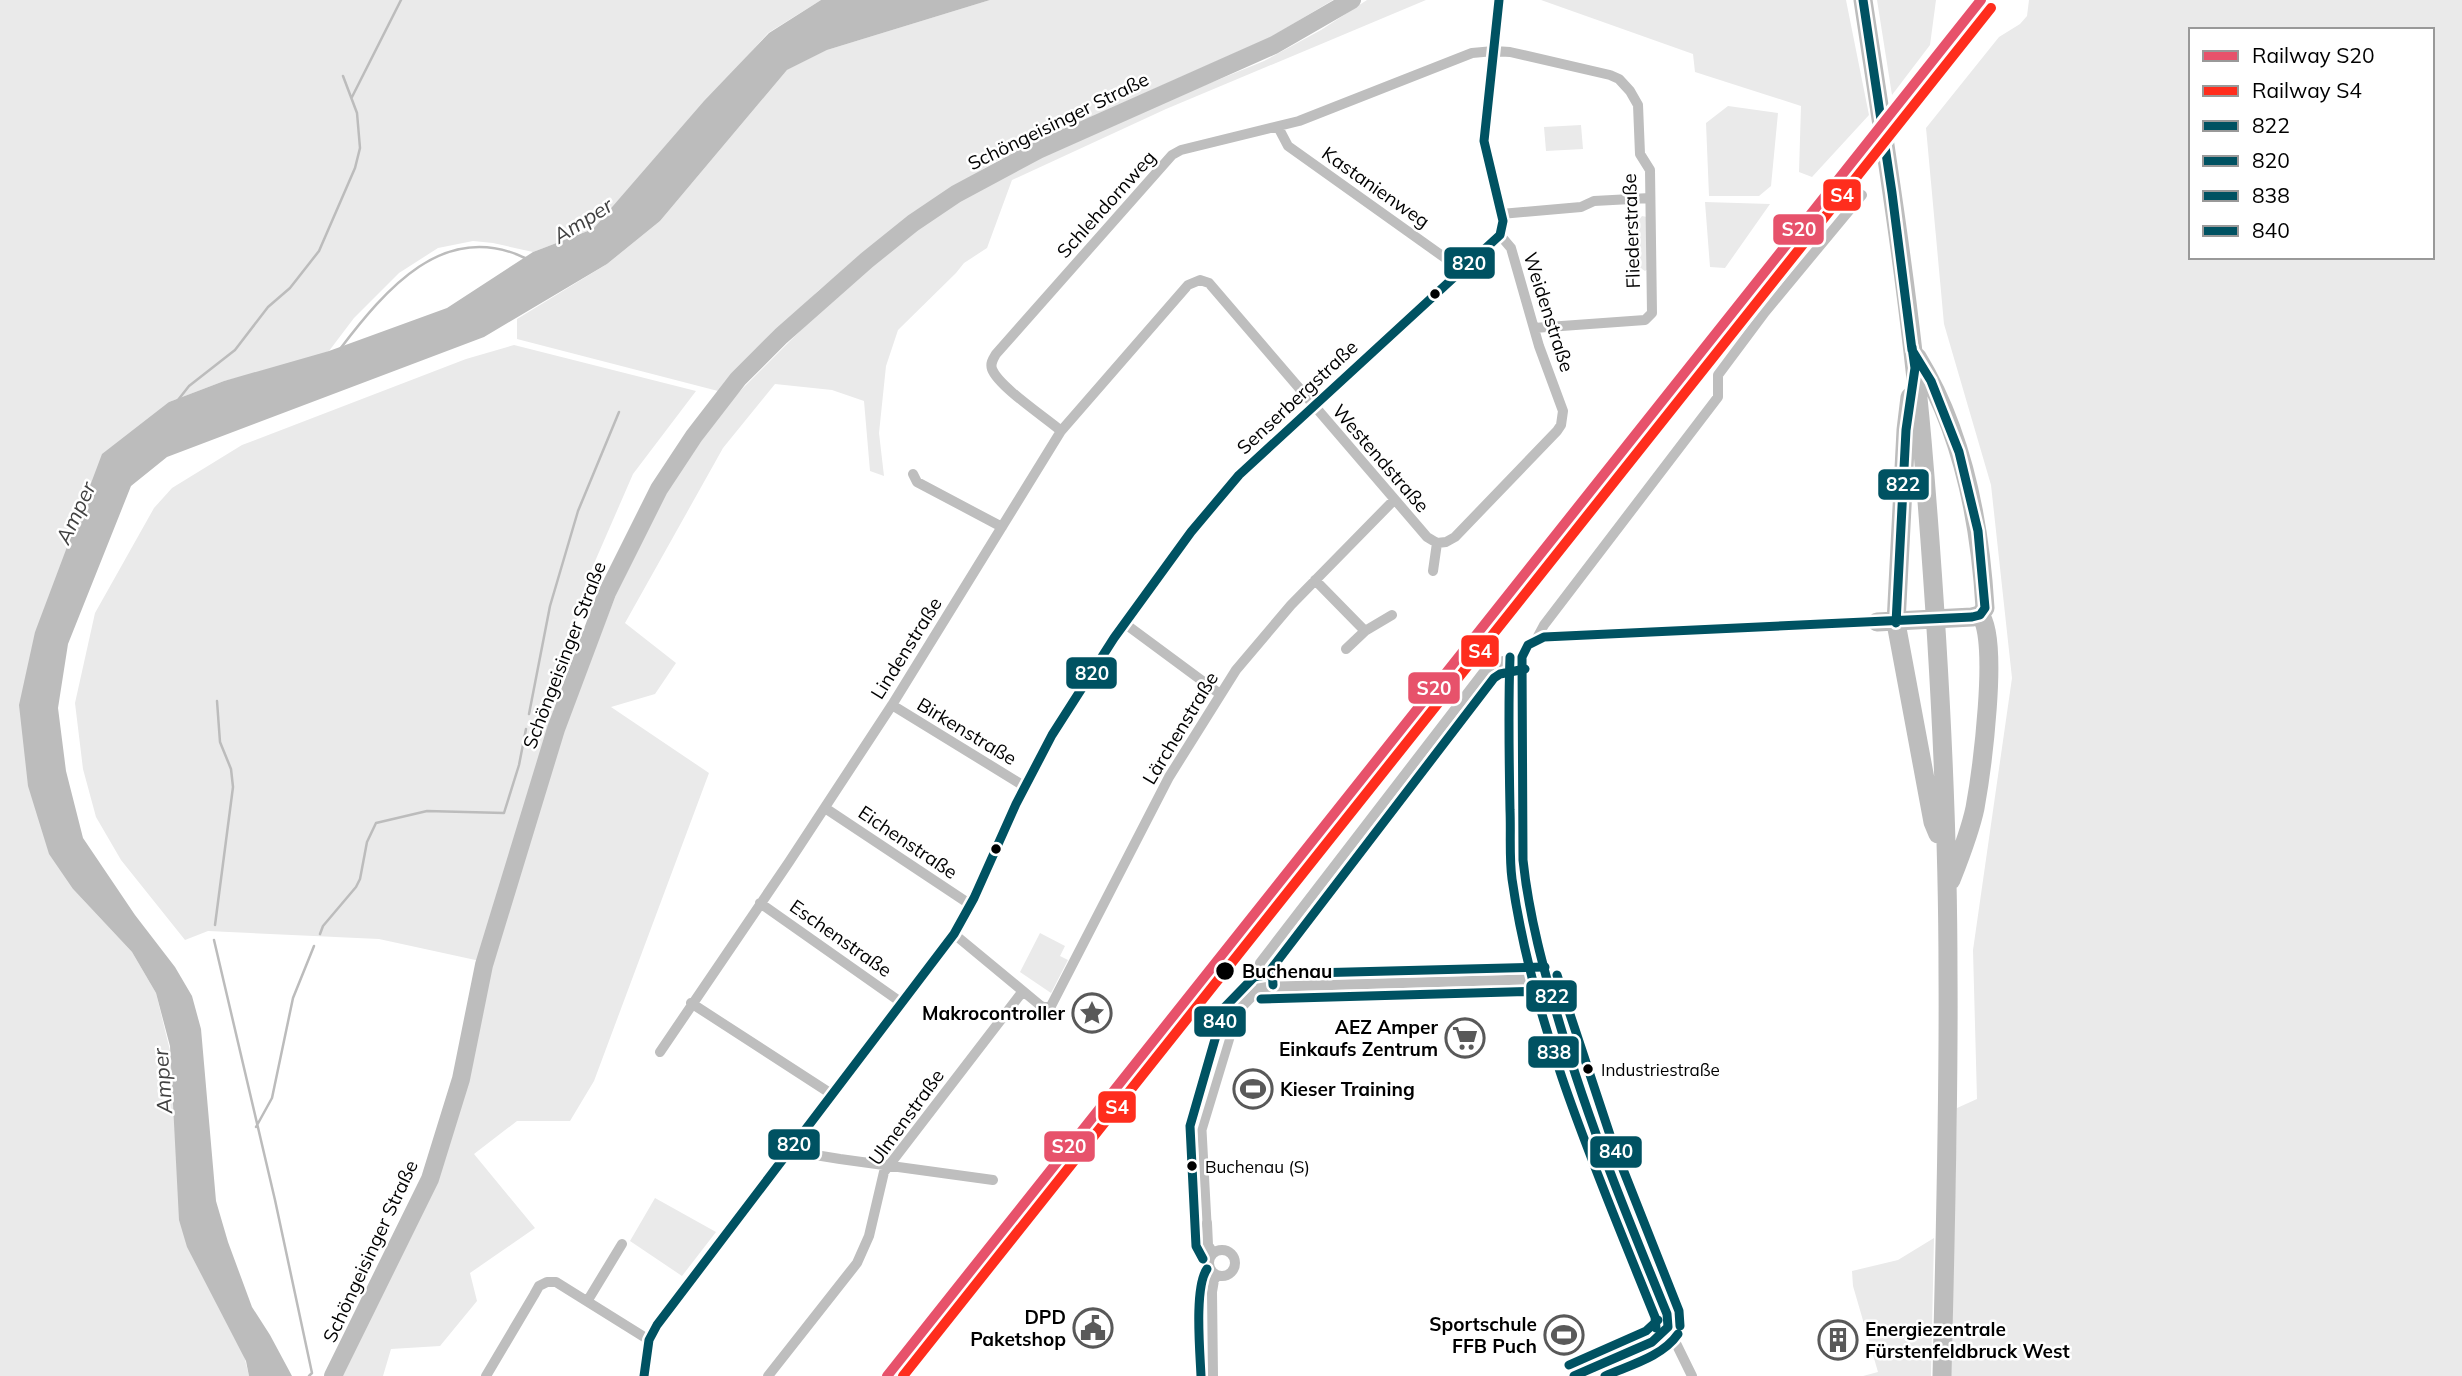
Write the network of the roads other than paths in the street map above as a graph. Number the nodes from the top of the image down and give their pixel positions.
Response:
1 (1352, 0) edge
2 (1499, 0) edge
3 (1863, 0) edge
4 (1494, 51) junction
5 (1278, 127) junction
6 (1862, 195) dead end
7 (1650, 198) junction
8 (1501, 214) junction
9 (1500, 235) junction
10 (1462, 270) junction
11 (1200, 280) joint
12 (1534, 328) junction
13 (1913, 359) junction
14 (1313, 406) junction
15 (1061, 431) junction
16 (913, 474) dead end
17 (1394, 500) junction
18 (1002, 527) junction
19 (1437, 543) junction
20 (1433, 571) dead end
21 (1315, 580) junction
22 (1392, 615) dead end
23 (1980, 615) junction
24 (1895, 622) junction
25 (1124, 623) junction
26 (1365, 631) junction
27 (1537, 638) junction
28 (1346, 649) dead end
29 (1522, 657) junction
30 (1220, 694) junction
31 (891, 705) junction
32 (1024, 786) junction
33 (825, 808) junction
34 (1946, 857) junction
35 (1947, 890) junction
36 (760, 903) junction
37 (971, 905) junction
38 (954, 934) junction
39 (1545, 979) junction
40 (1261, 987) junction
41 (1023, 991) junction
42 (691, 1003) junction
43 (902, 1003) junction
44 (1232, 1031) joint
45 (660, 1052) dead end
46 (833, 1095) junction
47 (793, 1147) junction
48 (888, 1167) junction
49 (993, 1180) dead end
50 (1207, 1223) joint
51 (622, 1244) dead end
52 (1213, 1253) junction
53 (1217, 1276) junction
54 (588, 1300) junction
55 (1668, 1327) junction
56 (649, 1339) junction
57 (333, 1376) edge
58 (486, 1376) edge
59 (644, 1376) edge
60 (768, 1376) edge
61 (1213, 1376) edge
62 (1574, 1376) edge
63 (1692, 1376) edge
64 (1942, 1376) edge

1 - 57 main road, Schöngeisinger Straße
2 - 4 street, Weidenstraße
3 - 13 highway
4 - 5 street, Schlehdornweg
4 - 7 street, Fliederstraße
4 - 8 street, Weidenstraße
5 - 10 street, Kastanienweg
5 - 15 street, Schlehdornweg
6 - 27 street
7 - 8 street
7 - 12 street, Fliederstraße
8 - 9 street, Weidenstraße
9 - 10 street, Senserbergstraße
9 - 12 street, Weidenstraße
10 - 14 street, Senserbergstraße
11 - 14 street, Westendstraße
11 - 15 street, Lindenstraße
12 - 19 street, Weidenstraße
13 - 23 highway
13 - 24 highway
13 - 34 highway
14 - 17 street, Westendstraße
14 - 25 street, Senserbergstraße
15 - 18 street, Lindenstraße
16 - 18 street
17 - 19 street, Westendstraße
17 - 21 street, Lärchenstraße
18 - 31 street, Lindenstraße
19 - 20 street
21 - 26 street
21 - 30 street, Lärchenstraße
22 - 26 street
23 - 24 highway
23 - 35 highway
24 - 27 street
24 - 34 highway
25 - 30 street
25 - 32 street, Senserbergstraße
26 - 28 street
27 - 29 street
29 - 39 street
29 - 40 street
30 - 41 street, Lärchenstraße
31 - 32 street, Birkenstraße
31 - 33 street, Lindenstraße
32 - 37 street, Senserbergstraße
33 - 36 street, Lindenstraße
33 - 37 street, Eichenstraße
34 - 35 highway
35 - 64 highway
36 - 42 street, Lindenstraße
36 - 43 street, Eschenstraße
37 - 38 street, Senserbergstraße
38 - 41 street
38 - 43 street, Senserbergstraße
39 - 40 street
39 - 55 street
40 - 44 street
41 - 48 street, Ulmenstraße
42 - 45 street, Lindenstraße
42 - 46 street
43 - 46 street, Senserbergstraße
44 - 50 street
46 - 47 street, Senserbergstraße
47 - 48 street
47 - 56 street, Senserbergstraße
48 - 49 street
48 - 60 street, Ulmenstraße
50 - 52 street
51 - 54 street
52 - 53 street
52 - 53 street
53 - 61 street
54 - 56 street
54 - 58 street
55 - 62 street
55 - 63 street
56 - 59 street, Senserbergstraße

